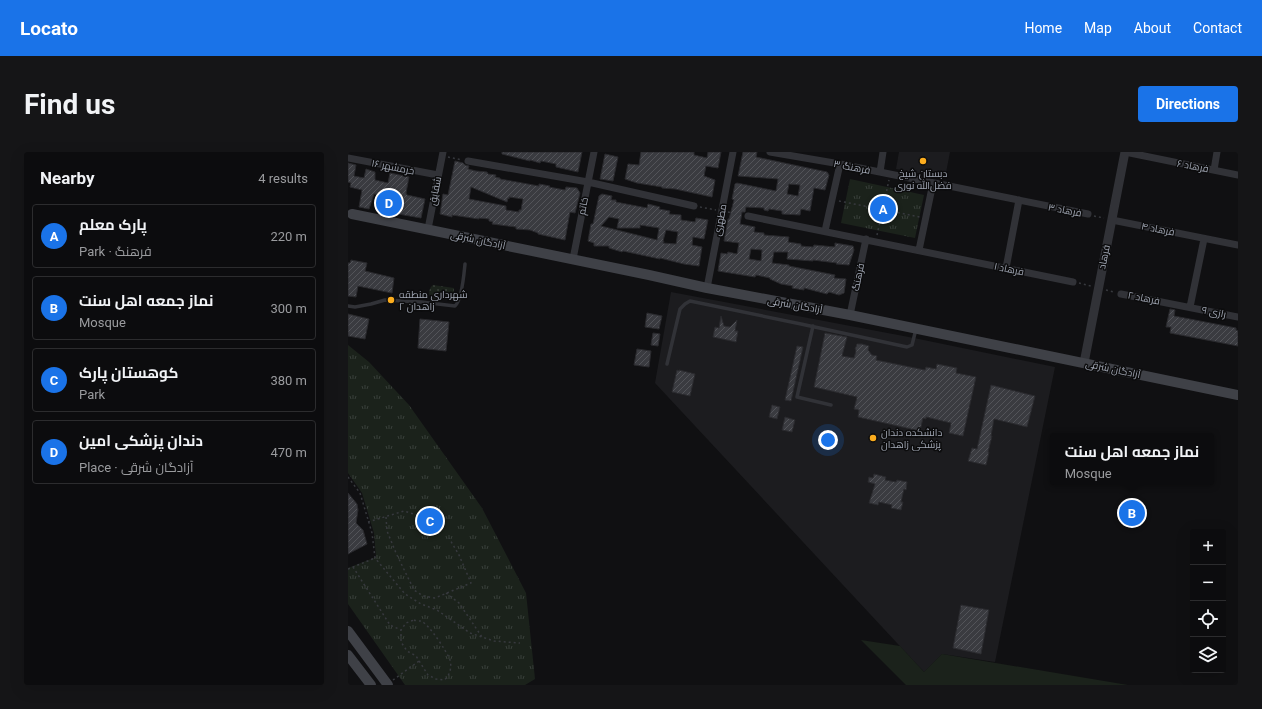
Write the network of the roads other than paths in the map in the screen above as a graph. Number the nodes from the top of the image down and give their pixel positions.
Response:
1 (363, 152) edge
2 (594, 152) edge
3 (733, 152) edge
4 (770, 152) edge
5 (883, 152) edge
6 (1125, 152) edge
7 (1217, 152) edge
8 (442, 154) edge
9 (348, 158) edge
10 (362, 160) junction
11 (468, 161) road end
12 (840, 164) junction
13 (1214, 170) junction
14 (880, 172) junction
15 (438, 175) junction
16 (1238, 175) edge
17 (588, 182) junction
18 (933, 183) junction
19 (1019, 200) junction
20 (694, 206) dead end
21 (349, 213) edge
22 (1088, 214) road end
23 (748, 216) dead end
24 (1112, 220) junction
25 (428, 229) junction
26 (825, 231) junction
27 (1204, 239) junction
28 (866, 240) junction
29 (1238, 245) edge
30 (919, 250) junction
31 (572, 259) junction
32 (465, 264) dead end
33 (1006, 268) junction
34 (1073, 282) road end
35 (707, 288) junction
36 (1122, 294) road end
37 (348, 306) edge
38 (1190, 307) junction
39 (850, 315) junction
40 (1238, 317) edge
41 (813, 326) junction
42 (916, 328) junction
43 (1084, 363) junction
44 (667, 364) dead end
45 (1238, 394) edge
46 (831, 405) dead end
47 (348, 631) edge
48 (348, 654) edge
49 (371, 685) edge
50 (387, 685) edge

1 - 10 street
2 - 17 street, خاتم
3 - 35 street, مطهری
4 - 12 street, فرهنگ ۳
5 - 14 street
6 - 13 street, فرهاد ۶
6 - 24 street, فرهاد
7 - 13 street
8 - 15 street, شقایق
9 - 10 street, خرمشهر ۱۶
10 - 15 street, خرمشهر ۱۶
11 - 17 street
12 - 14 street, فرهنگ ۳
12 - 26 street
13 - 16 street, فرهاد ۶
14 - 18 street, فرهنگ ۳
15 - 25 street, شقایق
17 - 20 street
17 - 31 street, خاتم
18 - 19 street, فرهاد ۳
18 - 30 street
19 - 22 street, فرهاد ۳
19 - 33 street
21 - 25 main road, آزادگان شرقی
23 - 26 street, فرهاد ۱
24 - 27 street, فرهاد ۴
24 - 43 street, فرهاد
25 - 31 main road, آزادگان شرقی
26 - 28 street, فرهاد ۱
27 - 29 street, فرهاد ۴
27 - 38 street
28 - 30 street, فرهاد ۱
28 - 39 street, فرهنگ
30 - 33 street, فرهاد ۱
31 - 35 main road, آزادگان شرقی
32 - 37 lane
33 - 34 street, فرهاد ۱
35 - 39 main road, آزادگان شرقی
36 - 38 street, فرهاد ۲
38 - 40 street, رازی ۹
39 - 42 main road, آزادگان شرقی
41 - 42 lane
41 - 44 lane
41 - 46 lane
42 - 43 main road, آزادگان شرقی
43 - 45 main road, آزادگان شرقی
47 - 50 main road
48 - 49 main road

